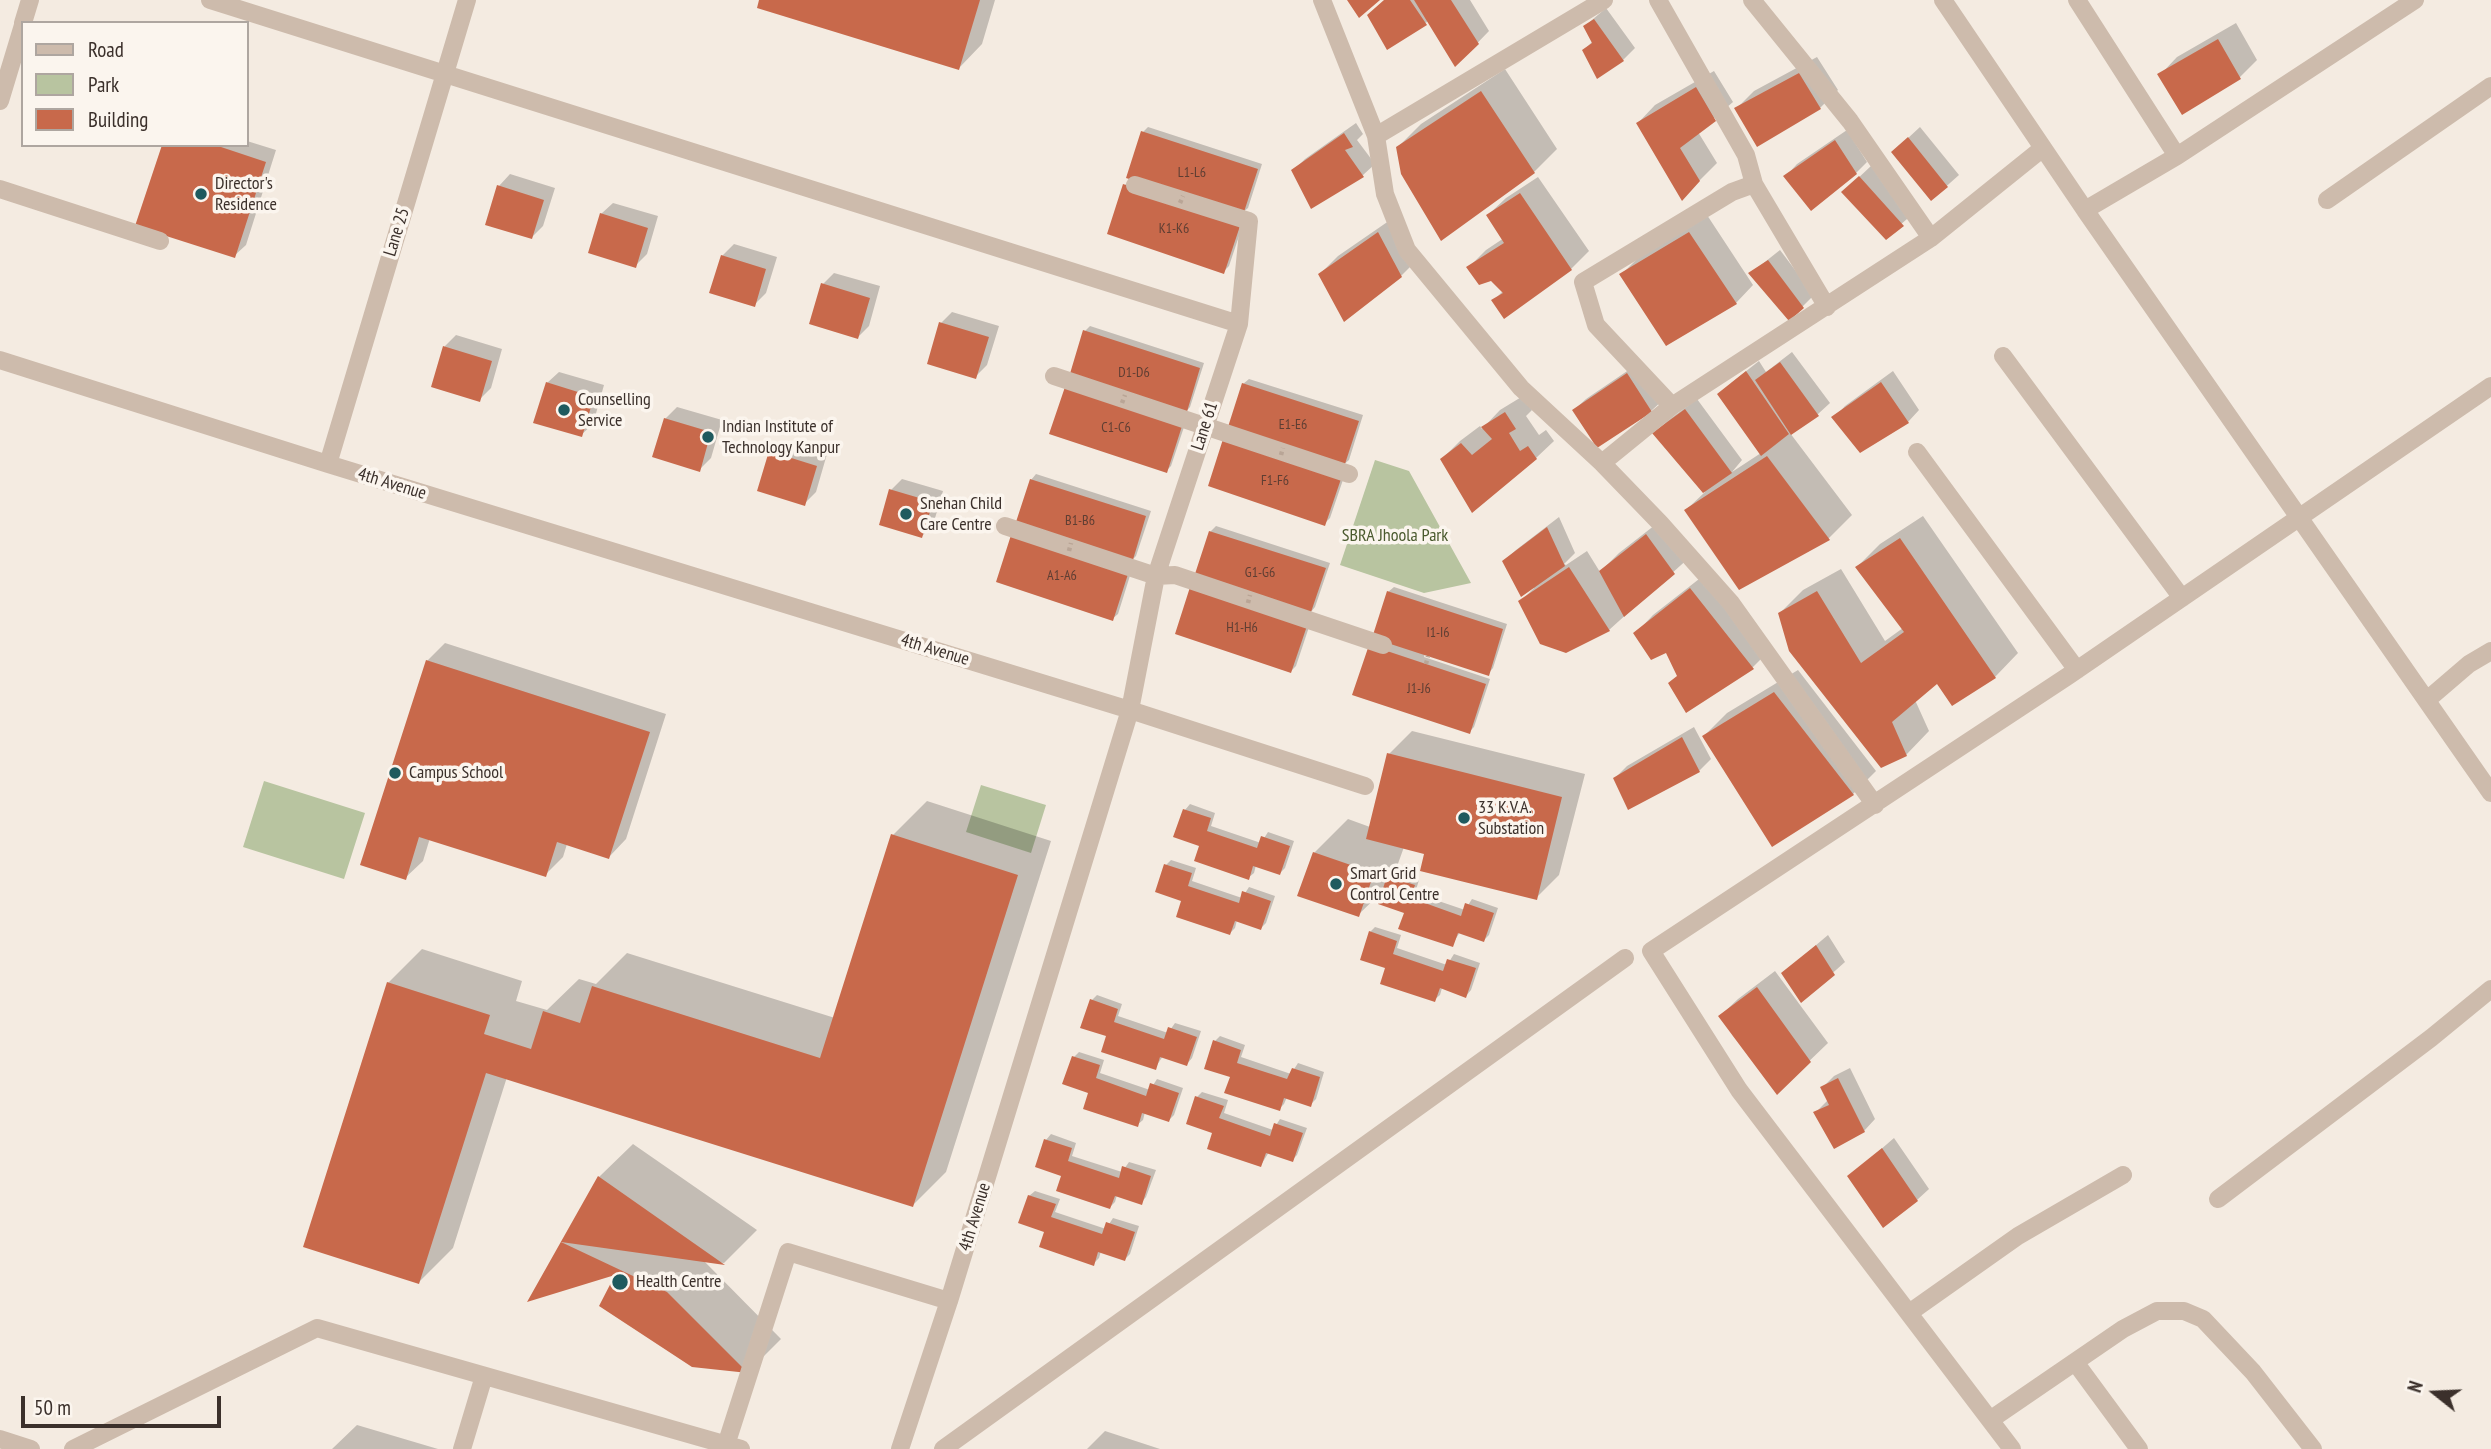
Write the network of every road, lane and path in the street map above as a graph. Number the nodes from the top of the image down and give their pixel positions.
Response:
1 (30, 0) edge
2 (210, 0) edge
3 (467, 0) edge
4 (1322, 0) edge
5 (1604, 0) edge
6 (1658, 0) edge
7 (1752, 0) edge
8 (1943, 0) edge
9 (2077, 0) edge
10 (2415, 0) edge
11 (24, 21) edge
12 (21, 31) edge
13 (444, 74) junction
14 (2491, 86) edge
15 (0, 101) edge
16 (1376, 136) junction
17 (2043, 148) junction
18 (2177, 156) junction
19 (1754, 184) junction
20 (1135, 185) dead end
21 (0, 189) edge
22 (1183, 196) dead end
23 (2327, 200) dead end
24 (1180, 203) dead end
25 (2085, 210) junction
26 (1931, 238) junction
27 (160, 241) dead end
28 (1827, 307) junction
29 (1239, 324) junction
30 (2003, 356) dead end
31 (0, 360) edge
32 (1054, 376) dead end
33 (2491, 386) edge
34 (1125, 395) dead end
35 (1122, 403) dead end
36 (1672, 406) junction
37 (1205, 425) junction
38 (1283, 447) dead end
39 (1917, 452) dead end
40 (1281, 455) dead end
41 (1602, 463) junction
42 (328, 464) junction
43 (1349, 474) dead end
44 (2299, 517) junction
45 (1005, 526) dead end
46 (1071, 543) dead end
47 (1069, 551) dead end
48 (1156, 576) junction
49 (1250, 595) dead end
50 (2182, 598) junction
51 (1248, 603) dead end
52 (1382, 645) dead end
53 (2491, 651) edge
54 (1428, 656) dead end
55 (1426, 664) dead end
56 (2077, 670) junction
57 (2427, 700) junction
58 (1130, 710) junction
59 (1365, 786) dead end
60 (2491, 793) edge
61 (1875, 805) junction
62 (1625, 958) dead end
63 (2491, 989) edge
64 (2123, 1175) dead end
65 (2218, 1199) dead end
66 (949, 1301) junction
67 (1909, 1313) junction
68 (2075, 1362) junction
69 (484, 1376) junction
70 (1990, 1420) junction
71 (0, 1439) edge
72 (733, 1447) edge
73 (31, 1449) edge
74 (74, 1449) edge
75 (462, 1449) edge
76 (900, 1449) edge
77 (943, 1449) edge
78 (2012, 1449) edge
79 (2139, 1449) edge
80 (2313, 1449) edge

1 - 11 street
2 - 13 street
3 - 13 street, Lane 25
4 - 16 street
5 - 16 street
6 - 19 street
7 - 26 street
8 - 17 street
9 - 18 street
10 - 18 street
12 - 15 street
13 - 29 street
13 - 42 street, Lane 25
14 - 23 street
16 - 41 street
17 - 25 street
17 - 26 street
18 - 25 street
19 - 28 street
19 - 36 street
20 - 29 street, Lane 61
21 - 27 street
22 - 24 path, bridge
25 - 44 street
26 - 28 street
28 - 36 street
29 - 37 street, Lane 61
30 - 50 street
31 - 42 street, 4th Avenue
32 - 37 street
33 - 44 street
34 - 35 path, bridge
36 - 41 street
37 - 43 street
37 - 48 street, Lane 61
38 - 40 path, bridge
39 - 56 street
41 - 61 street
42 - 58 street, 4th Avenue
44 - 50 street
44 - 57 street
45 - 48 street
46 - 47 path, bridge
48 - 52 street
48 - 58 street, Lane 61
49 - 51 path, bridge
50 - 56 street
53 - 57 street
54 - 55 path
56 - 61 street
57 - 60 street
58 - 59 street
58 - 66 street, 4th Avenue
61 - 67 street
62 - 77 street
63 - 65 street
64 - 67 street
66 - 72 street
66 - 76 street, 4th Avenue
67 - 70 street
68 - 70 street
68 - 79 street
68 - 80 street
69 - 72 street
69 - 74 street
69 - 75 street
70 - 78 street
71 - 73 street

